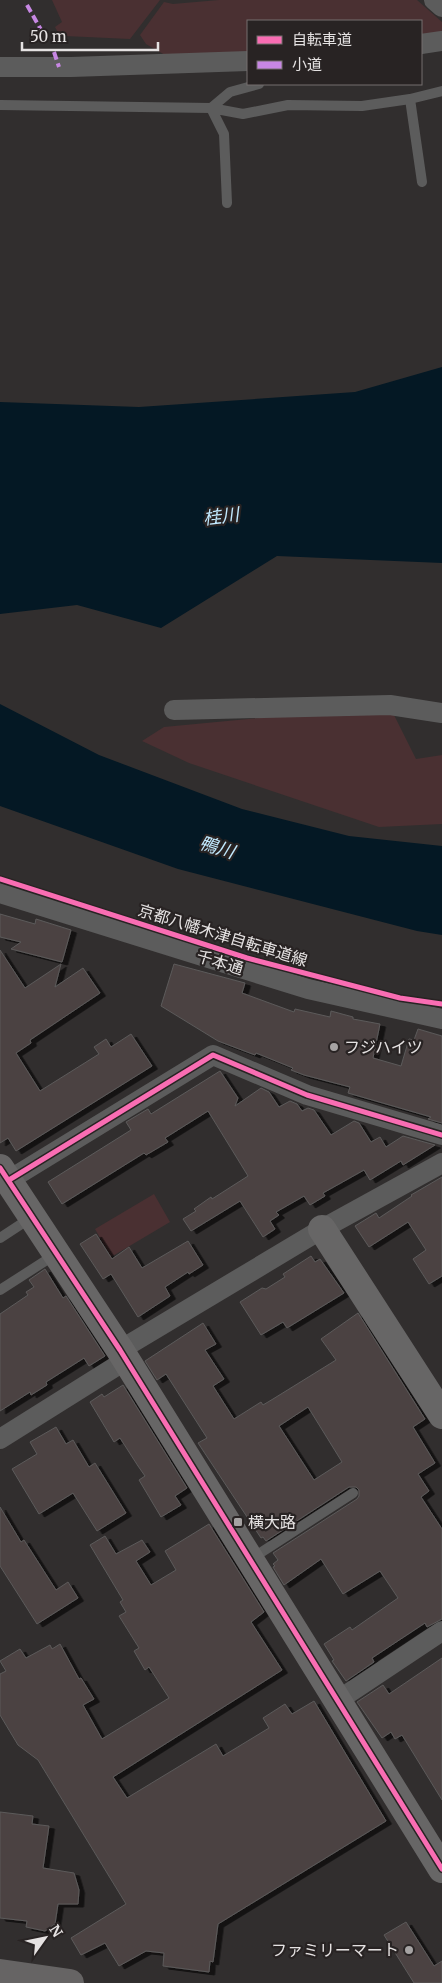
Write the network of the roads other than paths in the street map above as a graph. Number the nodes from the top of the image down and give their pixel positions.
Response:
1 (434, 0) edge
2 (442, 7) edge
3 (442, 41) edge
4 (422, 44) edge
5 (247, 61) edge
6 (0, 67) edge
7 (255, 85) edge
8 (442, 91) edge
9 (410, 99) junction
10 (0, 104) edge
11 (211, 108) junction
12 (422, 182) dead end
13 (227, 203) dead end
14 (174, 710) dead end
15 (442, 713) edge
16 (0, 893) edge
17 (442, 1019) edge
18 (442, 1136) edge
19 (442, 1162) edge
20 (5, 1174) edge
21 (33, 1216) junction
22 (322, 1229) junction
23 (0, 1238) edge
24 (57, 1253) junction
25 (0, 1290) edge
26 (123, 1355) junction
27 (442, 1415) edge
28 (0, 1439) edge
29 (353, 1493) dead end
30 (250, 1560) junction
31 (442, 1631) edge
32 (337, 1701) junction
33 (442, 1869) edge
34 (0, 1973) edge
35 (70, 1983) edge

1 - 2 street
3 - 4 street
5 - 6 street
7 - 11 lane
8 - 9 lane
9 - 11 lane
9 - 12 lane
10 - 11 lane
11 - 13 lane
14 - 15 street
16 - 17 street, 千本通
18 - 20 street
19 - 22 street
20 - 21 street
21 - 23 lane
21 - 24 street
22 - 26 street
22 - 27 street
24 - 25 lane
24 - 26 street
26 - 28 street
26 - 30 street
29 - 30 lane
30 - 32 street
31 - 32 street
32 - 33 street
34 - 35 main road

